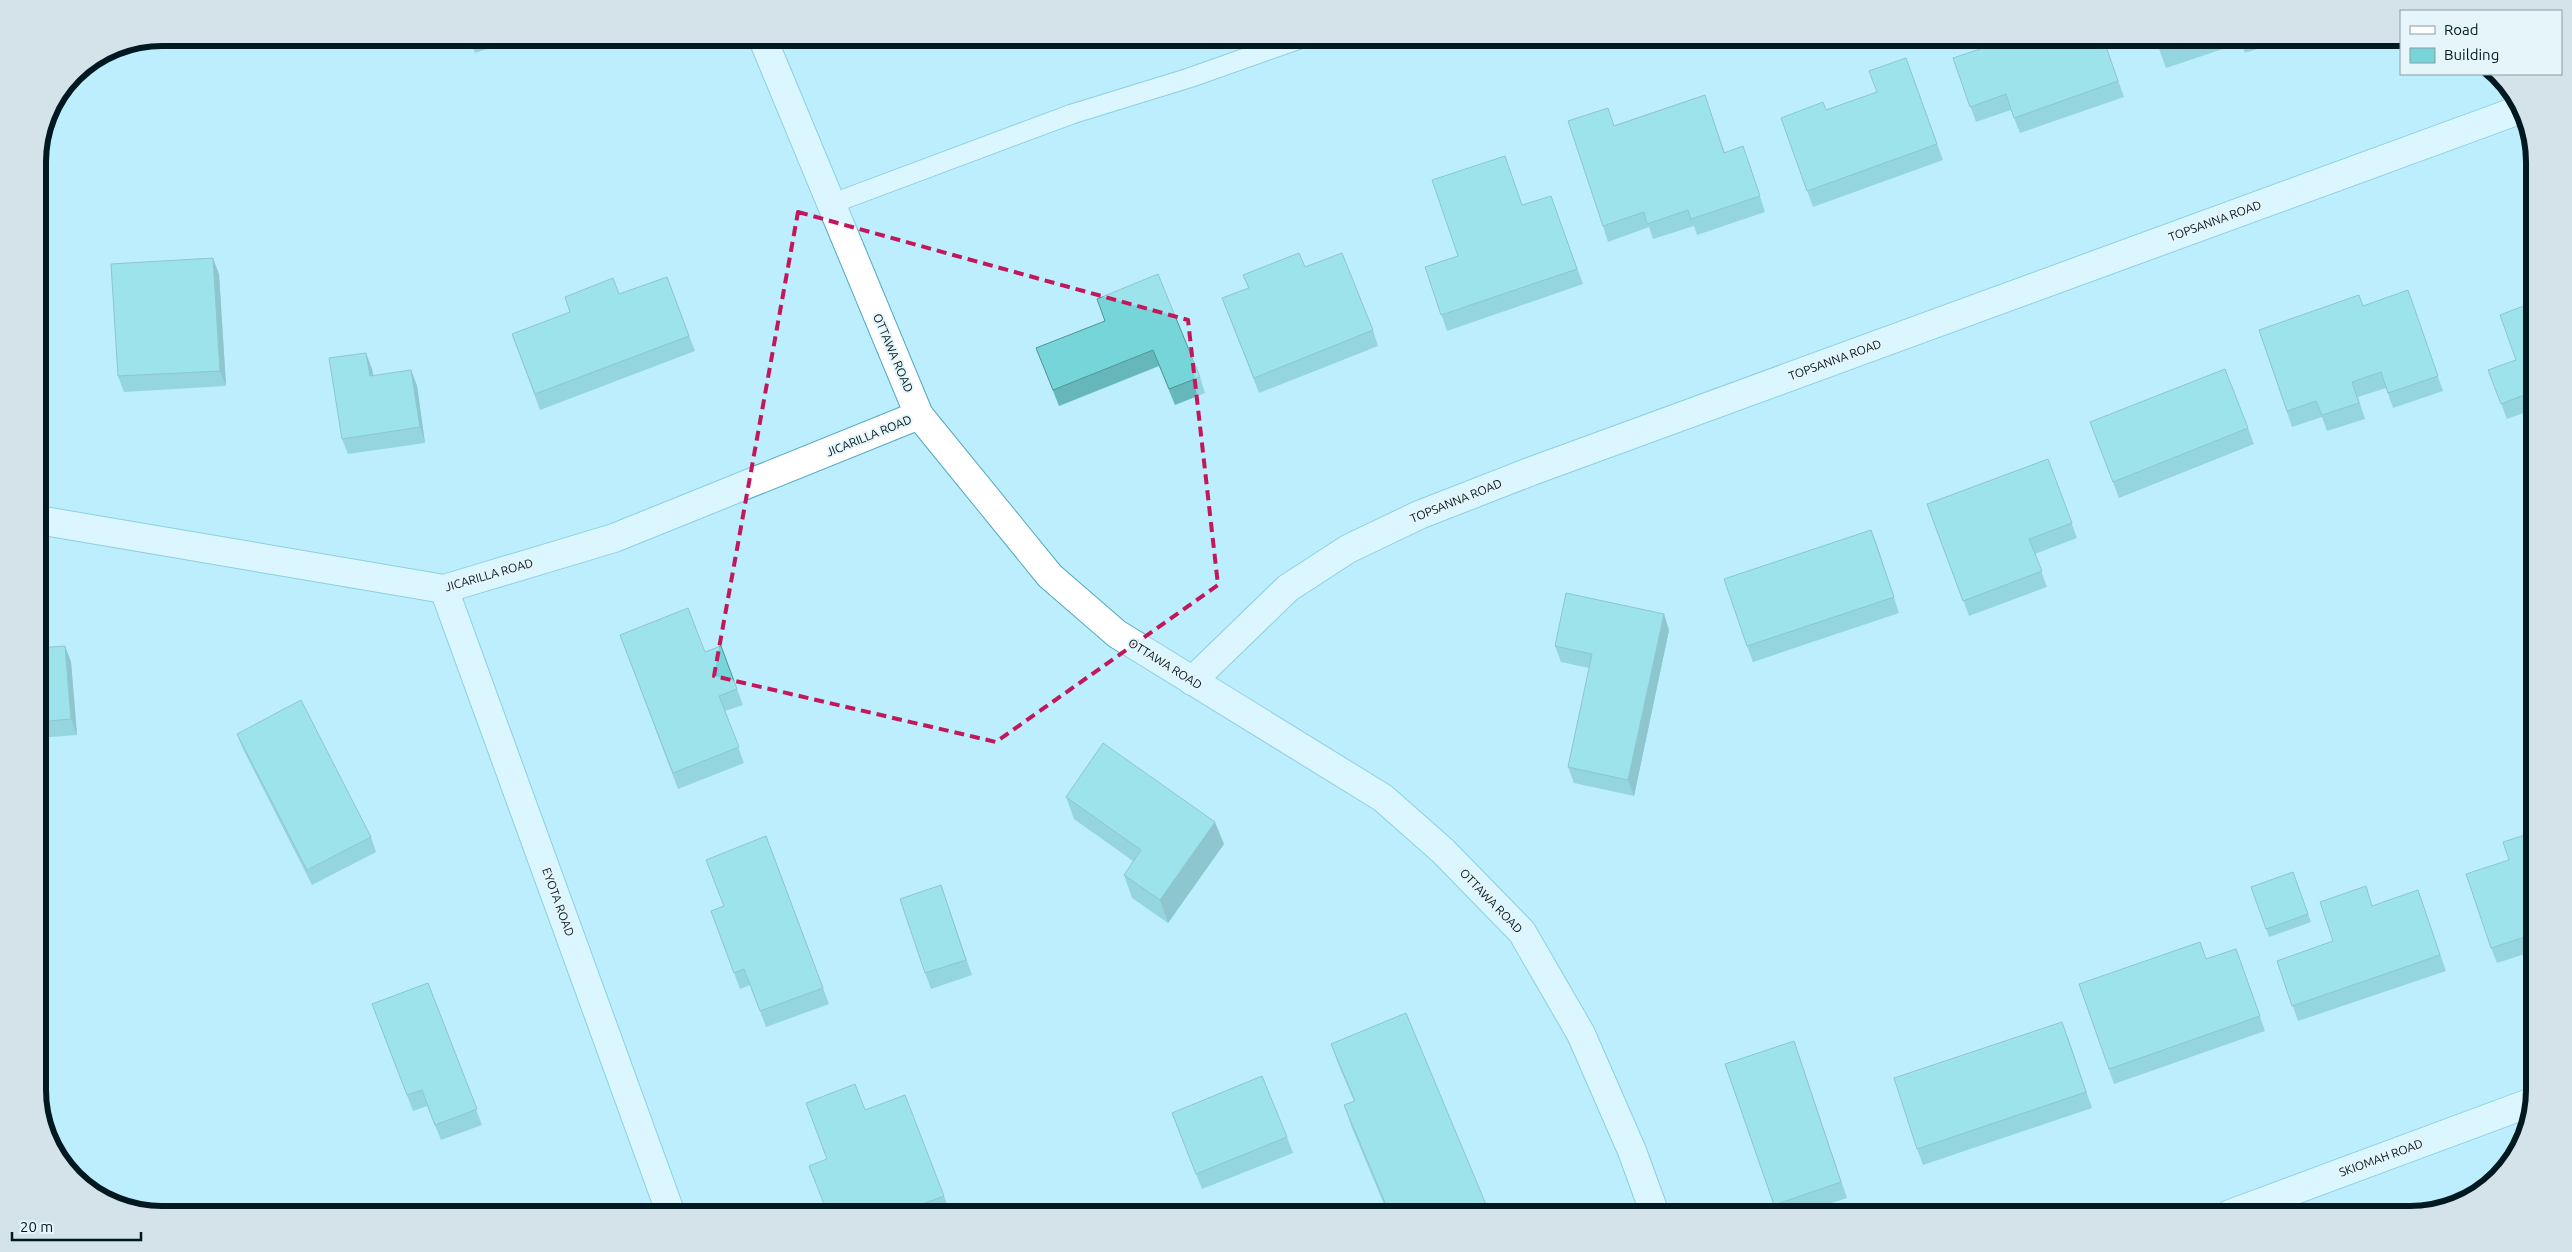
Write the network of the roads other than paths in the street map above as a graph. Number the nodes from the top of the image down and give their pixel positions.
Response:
1 (765, 46) edge
2 (1282, 46) edge
3 (2514, 112) edge
4 (831, 204) junction
5 (919, 415) junction
6 (46, 521) edge
7 (444, 589) junction
8 (1192, 682) junction
9 (2525, 1105) edge
10 (668, 1206) edge
11 (1652, 1206) edge
12 (2252, 1206) edge

1 - 4 street, OTTAWA ROAD
2 - 4 lane
3 - 8 street, TOPSANNA ROAD
4 - 5 street, OTTAWA ROAD
5 - 7 street, JICARILLA ROAD
5 - 8 street, OTTAWA ROAD
6 - 7 street, JICARILLA ROAD
7 - 10 street, EYOTA ROAD
8 - 11 street, OTTAWA ROAD
9 - 12 street, SKIOMAH ROAD

